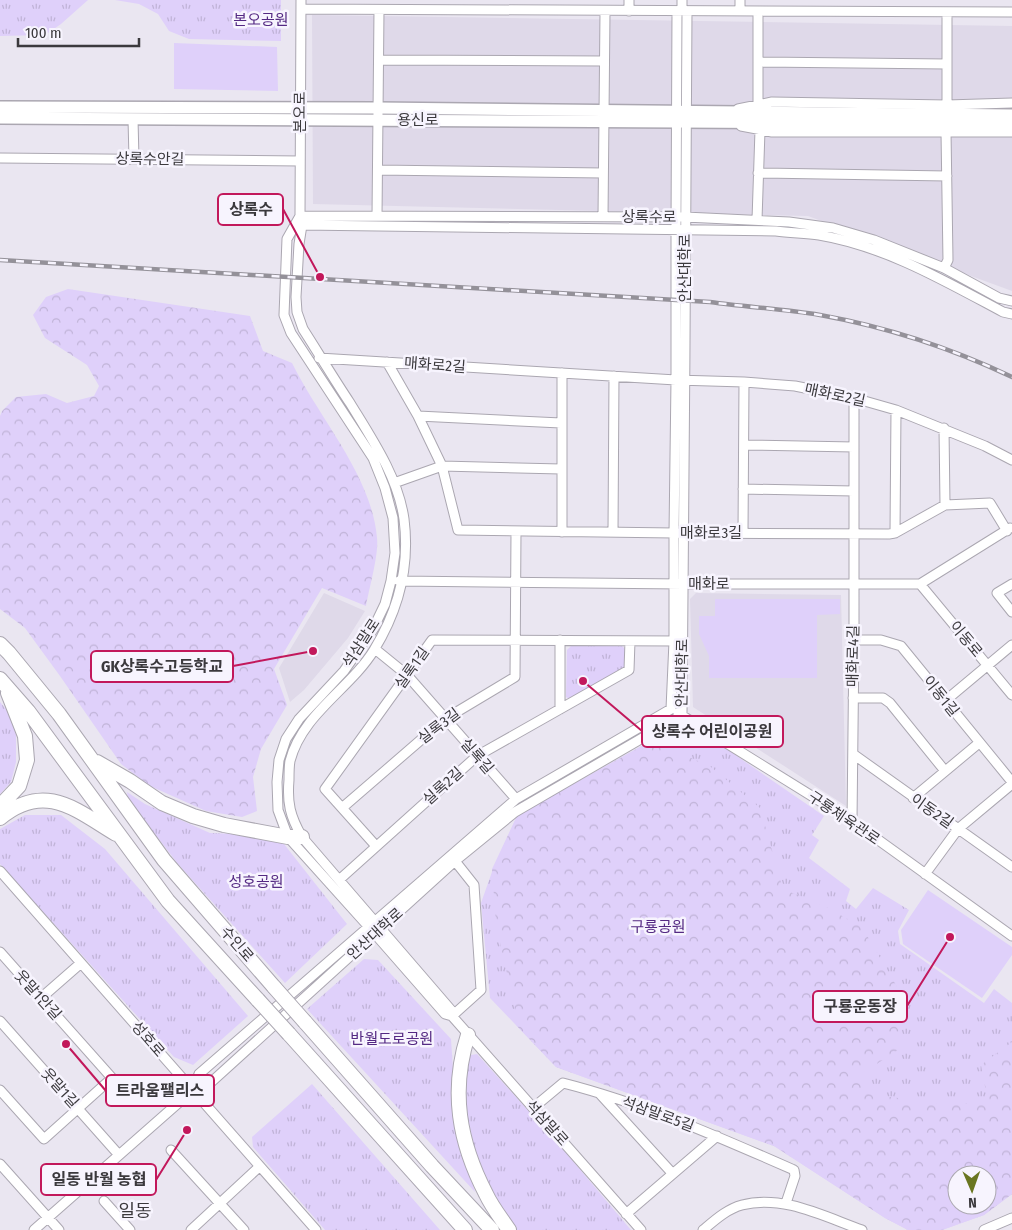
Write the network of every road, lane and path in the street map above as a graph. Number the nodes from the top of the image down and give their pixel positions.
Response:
1 (629, 0) edge
2 (682, 0) edge
3 (740, 0) edge
4 (301, 5) edge
5 (379, 10) junction
6 (629, 11) junction
7 (682, 11) junction
8 (740, 11) junction
9 (758, 11) junction
10 (605, 12) junction
11 (947, 12) junction
12 (1012, 12) edge
13 (379, 60) junction
14 (604, 61) junction
15 (758, 62) junction
16 (947, 64) junction
17 (1012, 103) edge
18 (758, 104) junction
19 (947, 104) junction
20 (0, 107) edge
21 (300, 113) junction
22 (378, 114) junction
23 (1012, 114) edge
24 (603, 116) junction
25 (681, 117) junction
26 (726, 117) junction
27 (835, 117) junction
28 (0, 118) edge
29 (133, 118) junction
30 (1012, 124) edge
31 (760, 130) junction
32 (946, 132) junction
33 (1012, 132) edge
34 (0, 158) edge
35 (134, 159) junction
36 (300, 161) junction
37 (378, 170) junction
38 (603, 173) junction
39 (758, 173) junction
40 (947, 176) junction
41 (377, 216) junction
42 (603, 217) junction
43 (680, 217) junction
44 (301, 220) junction
45 (757, 220) junction
46 (680, 230) junction
47 (944, 268) junction
48 (1012, 301) edge
49 (1012, 314) edge
50 (307, 358) junction
51 (321, 358) junction
52 (387, 362) junction
53 (562, 373) junction
54 (614, 376) junction
55 (681, 380) junction
56 (744, 382) junction
57 (854, 398) junction
58 (896, 410) junction
59 (418, 416) junction
60 (561, 424) junction
61 (944, 428) junction
62 (744, 446) junction
63 (854, 447) junction
64 (1012, 460) edge
65 (442, 466) junction
66 (561, 470) junction
67 (394, 483) junction
68 (743, 489) junction
69 (854, 491) junction
70 (945, 505) junction
71 (1010, 529) edge
72 (516, 532) junction
73 (562, 532) junction
74 (613, 532) junction
75 (674, 533) junction
76 (683, 533) junction
77 (743, 533) junction
78 (895, 533) junction
79 (853, 534) junction
80 (391, 581) junction
81 (403, 581) junction
82 (516, 582) junction
83 (678, 584) junction
84 (854, 584) junction
85 (920, 584) junction
86 (1012, 584) edge
87 (1012, 612) edge
88 (516, 639) junction
89 (560, 640) junction
90 (854, 640) junction
91 (630, 641) junction
92 (678, 641) junction
93 (0, 644) edge
94 (1012, 645) edge
95 (375, 649) junction
96 (987, 666) junction
97 (407, 675) junction
98 (2, 681) edge
99 (1012, 695) edge
100 (853, 698) junction
101 (945, 701) junction
102 (560, 709) junction
103 (671, 709) junction
104 (682, 715) junction
105 (445, 719) junction
106 (979, 743) junction
107 (853, 754) junction
108 (477, 756) junction
109 (93, 759) junction
110 (945, 771) junction
111 (1012, 783) edge
112 (913, 798) junction
113 (516, 799) junction
114 (0, 806) edge
115 (342, 808) junction
116 (0, 818) edge
117 (852, 822) junction
118 (958, 829) junction
119 (295, 837) junction
120 (123, 839) junction
121 (376, 846) junction
122 (456, 861) junction
123 (1012, 867) edge
124 (0, 871) edge
125 (925, 874) junction
126 (339, 880) junction
127 (371, 923) junction
128 (378, 931) junction
129 (1012, 936) edge
130 (0, 952) edge
131 (81, 963) junction
132 (41, 998) junction
133 (452, 1016) junction
134 (0, 1021) edge
135 (468, 1035) junction
136 (0, 1090) edge
137 (192, 1090) junction
138 (599, 1092) junction
139 (533, 1108) junction
140 (78, 1109) junction
141 (717, 1136) junction
142 (171, 1150) dead end
143 (119, 1155) junction
144 (0, 1164) edge
145 (259, 1167) junction
146 (672, 1173) junction
147 (104, 1201) dead end
148 (786, 1203) junction
149 (220, 1204) junction
150 (626, 1214) junction
151 (452, 1216) junction
152 (48, 1218) junction
153 (1012, 1218) edge
154 (34, 1230) edge
155 (59, 1230) edge
156 (130, 1230) edge
157 (190, 1230) edge
158 (244, 1230) edge
159 (316, 1230) edge
160 (458, 1230) edge
161 (465, 1230) edge
162 (492, 1230) edge
163 (509, 1230) edge
164 (640, 1230) edge
165 (703, 1230) edge
166 (862, 1230) edge
167 (984, 1230) edge

1 - 6 street
2 - 7 street, 안산대학로
3 - 8 street
4 - 5 street
4 - 21 street, 본오로
5 - 10 street
5 - 13 street
6 - 7 street
6 - 10 street
7 - 8 street
7 - 25 street, 안산대학로
8 - 9 street
9 - 11 street
9 - 15 street
10 - 14 street
11 - 12 street
11 - 16 street
13 - 14 street
13 - 22 street
14 - 24 street
15 - 16 street
15 - 18 street
16 - 19 street
17 - 19 street
18 - 19 street
18 - 26 street
20 - 21 main road, 용신로
21 - 22 main road, 용신로
21 - 29 main road, 용신로
21 - 36 street, 본오로
22 - 24 main road, 용신로
22 - 37 street
23 - 27 main road
24 - 25 main road, 용신로
24 - 38 street
25 - 26 main road, 용신로
25 - 43 street, 안산대학로
26 - 27 main road, 용신로
26 - 31 street
27 - 30 main road
28 - 29 main road, 용신로
29 - 35 street
31 - 32 street
31 - 39 street
32 - 33 street
32 - 40 street
34 - 35 street, 상록수안길
35 - 36 street, 상록수안길
36 - 44 street, 본오로
37 - 38 street
37 - 41 street
38 - 42 street
39 - 40 street
39 - 45 street
40 - 47 street
41 - 42 street, 상록수로
41 - 44 street, 상록수로
42 - 43 street, 상록수로
43 - 45 street, 상록수로
43 - 46 street, 안산대학로
44 - 46 street, 상록수로
44 - 50 street, 석삼말로
44 - 51 street, 석삼말로
45 - 47 street, 상록수로
46 - 49 street, 상록수로
46 - 55 street, 안산대학로
47 - 48 street, 상록수로
50 - 51 street, 매화로2길
50 - 80 street, 석삼말로
51 - 52 street, 매화로2길
51 - 67 street, 석삼말로
52 - 53 street, 매화로2길
52 - 59 street, 매화로3길
53 - 54 street, 매화로2길
53 - 60 street
54 - 55 street, 매화로2길
54 - 74 street
55 - 56 street, 매화로2길
55 - 75 street, 안산대학로
55 - 76 street, 안산대학로
56 - 57 street, 매화로2길
56 - 62 street
57 - 58 street, 매화로2길
57 - 63 street, 매화로4길
58 - 61 street, 매화로2길
58 - 78 street
59 - 60 street
59 - 65 street, 매화로3길
60 - 66 street
61 - 64 street, 매화로2길
61 - 70 street
62 - 63 street
62 - 68 street
63 - 69 street, 매화로4길
65 - 66 street
65 - 67 street
65 - 72 street, 매화로3길
66 - 73 street
67 - 81 street, 석삼말로
68 - 69 street
68 - 77 street
69 - 79 street, 매화로4길
70 - 71 street, 매화로3길
70 - 78 street, 매화로3길
71 - 85 street
72 - 73 street, 매화로3길
72 - 82 street
73 - 74 street, 매화로3길
74 - 75 street, 매화로3길
75 - 76 street, 매화로3길
75 - 83 street, 안산대학로
76 - 77 street, 매화로3길
76 - 83 street, 안산대학로
77 - 79 street, 매화로3길
78 - 79 street, 매화로3길
79 - 84 street, 매화로4길
80 - 81 street, 매화로
80 - 119 street, 석삼말로
81 - 82 street, 매화로
81 - 95 street, 석삼말로
82 - 83 street, 매화로
82 - 88 street
83 - 84 street, 매화로
83 - 92 street, 안산대학로
84 - 85 street, 매화로
84 - 90 street, 매화로4길
85 - 96 street, 이동로
86 - 87 street
88 - 89 street, 실록1길
88 - 97 street, 실록1길
88 - 105 street, 실록3길
89 - 91 street, 실록1길
89 - 102 street
90 - 100 street, 매화로4길
90 - 101 street, 이동1길
91 - 92 street, 실록1길
91 - 102 street, 실록2길
92 - 103 street, 안산대학로
92 - 104 street, 안산대학로
93 - 109 highway, 수인로
94 - 96 street
95 - 97 street, 실록길
95 - 119 street, 석삼말로
96 - 99 street, 이동로
96 - 101 street
97 - 105 street, 실록길
97 - 115 street, 실록1길
98 - 114 highway
98 - 120 highway, 수인로
100 - 107 street, 매화로4길
100 - 110 street
101 - 106 street, 이동1길
102 - 108 street, 실록2길
103 - 104 street, 구룡체육관로
103 - 113 street, 안산대학로
104 - 117 street, 구룡체육관로
104 - 122 street, 안산대학로
105 - 108 street, 실록길
105 - 115 street, 실록3길
106 - 110 street
106 - 111 street, 이동1길
107 - 112 street, 이동2길
107 - 117 street, 매화로4길
108 - 113 street, 실록길
108 - 121 street, 실록2길
109 - 119 highway
109 - 162 highway, 수인로, bridge
110 - 112 street
111 - 118 street
112 - 118 street, 이동2길
113 - 127 street, 안산대학로
115 - 121 street, 실록1길
116 - 120 highway
117 - 125 street, 구룡체육관로
118 - 123 street, 이동2길
118 - 125 street
119 - 126 street, 석삼말로
119 - 127 street, 석삼말로
120 - 151 highway, 수인로, bridge
121 - 126 street, 실록2길
122 - 128 street, 안산대학로
122 - 133 street
124 - 131 street, 성호로
125 - 129 street, 구룡체육관로
126 - 127 street, 석삼말로
127 - 128 street, 석삼말로
127 - 137 street, 안산대학로
128 - 133 street, 석삼말로
128 - 137 street, 안산대학로
130 - 132 street, 웃말1안길
131 - 132 street
131 - 137 street, 성호로
132 - 140 street, 웃말1안길
133 - 135 street, 석삼말로
134 - 140 street, 웃말1길
135 - 139 street, 석삼말로
135 - 163 highway
136 - 140 street, 웃말1안길
137 - 143 street, 안산대학로
137 - 145 street, 성호로
138 - 139 street, 석삼말로5길
138 - 141 street, 석삼말로5길
138 - 146 street, 석삼말로5길
139 - 150 street, 석삼말로
140 - 143 street, 웃말1길
141 - 146 street, 석삼말로5길
141 - 148 street, 석삼말로5길
142 - 149 street
143 - 152 street, 안산대학로
144 - 152 street
145 - 149 street
145 - 159 street, 성호로
146 - 150 street, 석삼말로5길
147 - 156 street
148 - 165 street
148 - 166 street
149 - 157 street
149 - 158 street
150 - 164 street, 석삼말로
151 - 160 highway
151 - 161 highway, 수인로
152 - 154 street, 안산대학로
152 - 155 street
153 - 167 street

